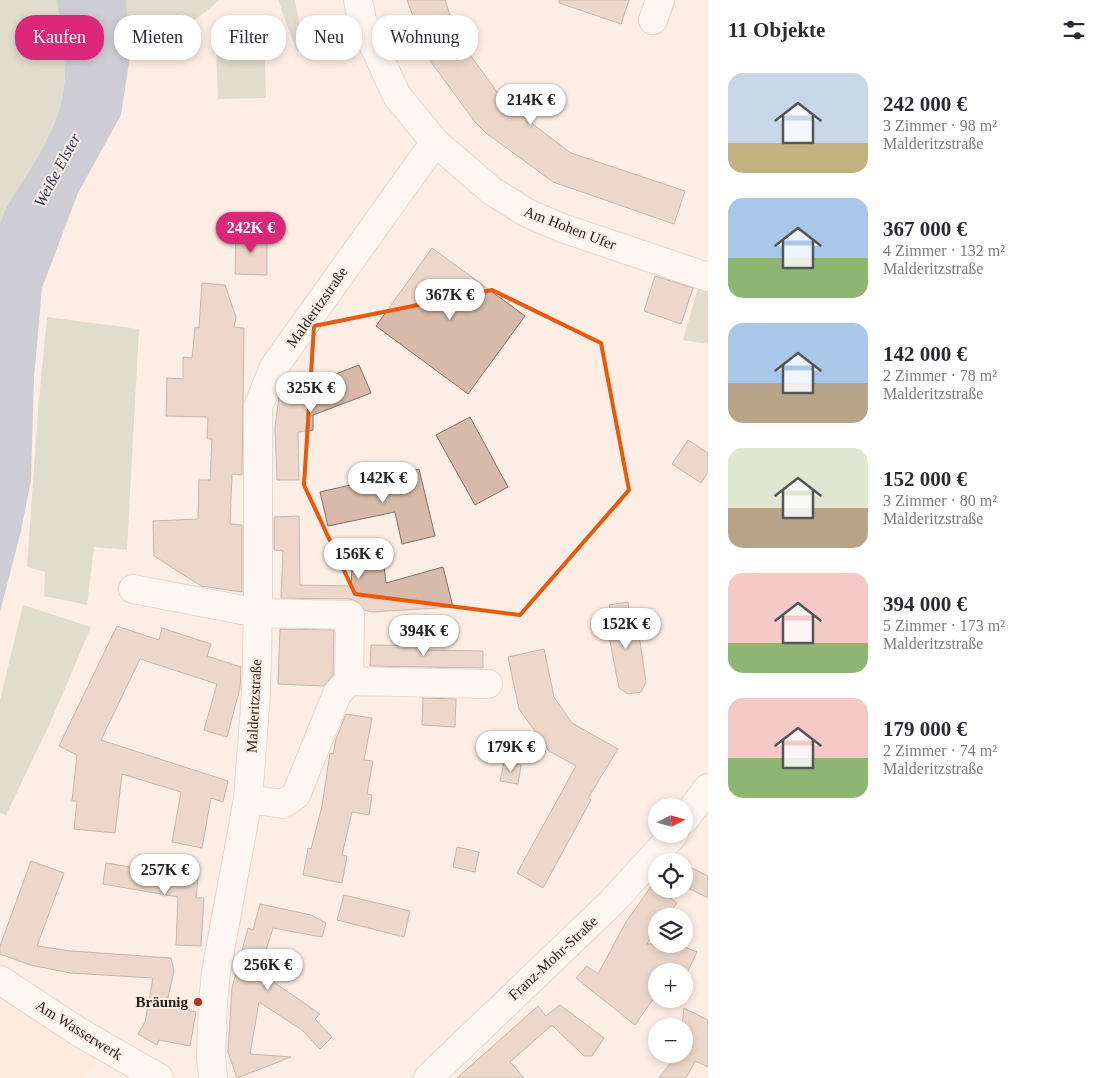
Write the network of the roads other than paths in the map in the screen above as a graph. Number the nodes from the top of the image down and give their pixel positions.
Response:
1 (358, 0) edge
2 (435, 142) junction
3 (708, 277) edge
4 (132, 589) dead end
5 (258, 613) junction
6 (349, 681) junction
7 (488, 684) dead end
8 (708, 788) edge
9 (248, 799) junction
10 (693, 808) edge
11 (666, 843) edge
12 (0, 980) edge
13 (158, 1078) edge
14 (213, 1078) edge
15 (428, 1078) edge

1 - 2 street, Am Hohen Ufer
2 - 3 street, Am Hohen Ufer
2 - 5 street, Malderitzstraße
4 - 5 street
5 - 6 street
5 - 9 street, Malderitzstraße
6 - 7 street
6 - 9 street
8 - 10 street
9 - 14 street, Malderitzstraße
11 - 15 street, Franz-Mohr-Straße
12 - 13 street, Am Wasserwerk

